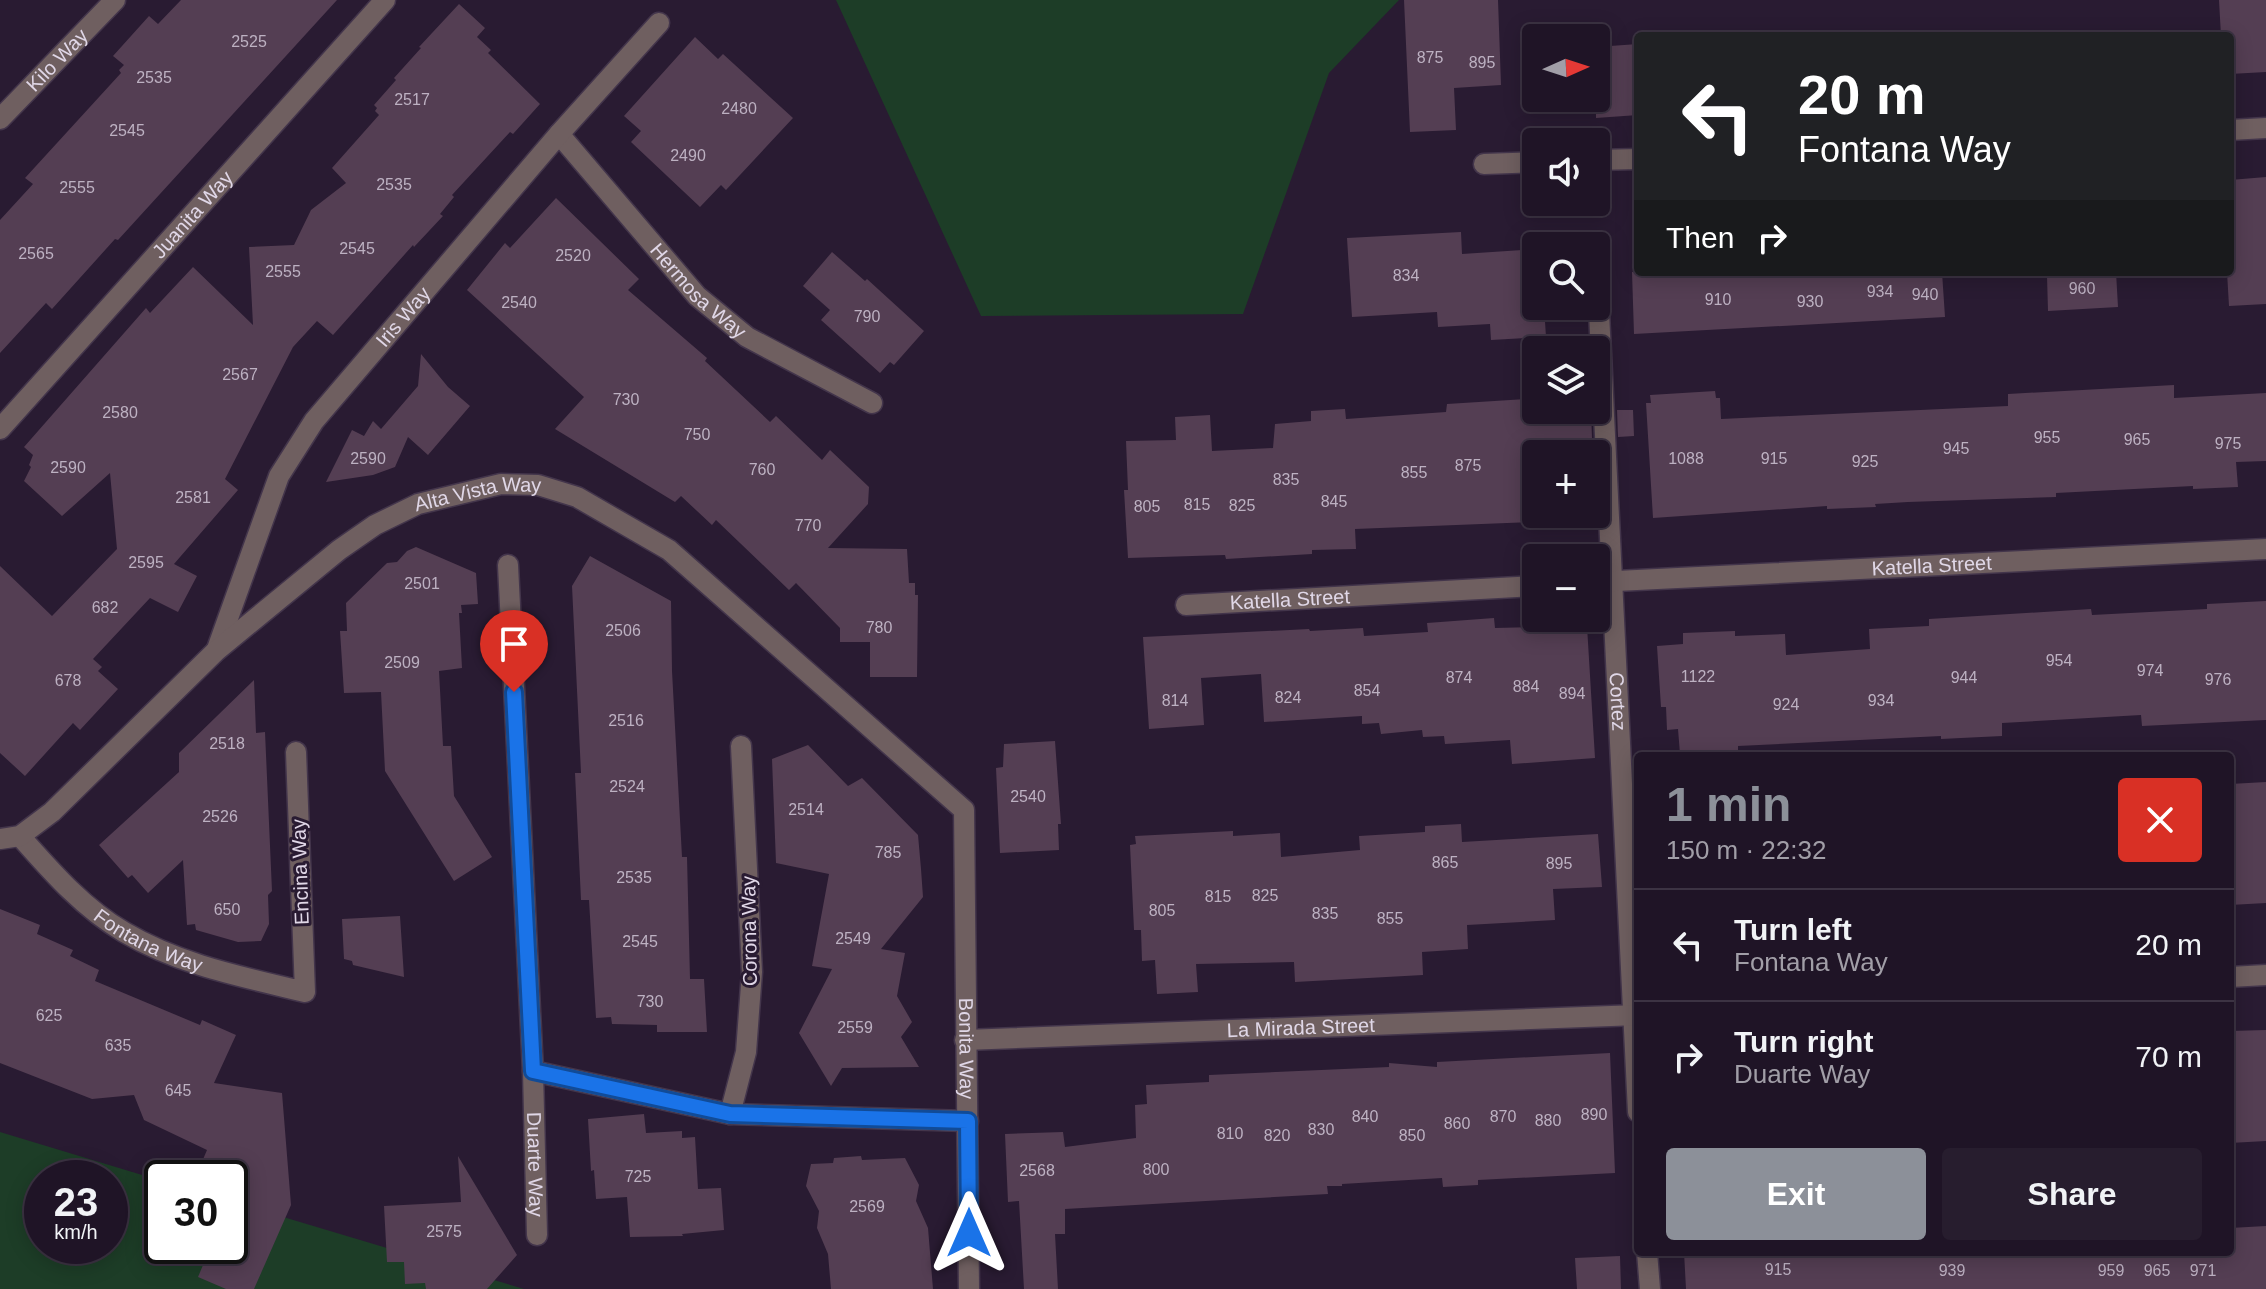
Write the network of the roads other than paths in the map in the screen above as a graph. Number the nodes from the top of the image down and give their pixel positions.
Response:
1 (115, 0) edge
2 (385, 0) edge
3 (659, 23) dead end
4 (0, 119) edge
5 (2266, 128) edge
6 (2234, 130) edge
7 (559, 134) junction
8 (1634, 159) edge
9 (1610, 160) edge
10 (1522, 163) edge
11 (1484, 164) dead end
12 (1599, 320) edge
13 (872, 403) dead end
14 (0, 429) edge
15 (1604, 544) edge
16 (2266, 549) edge
17 (508, 565) dead end
18 (1610, 582) edge
19 (1522, 587) edge
20 (1186, 605) dead end
21 (1608, 632) edge
22 (216, 651) junction
23 (741, 746) dead end
24 (296, 752) dead end
25 (964, 810) joint
26 (10, 837) edge
27 (2266, 975) edge
28 (2234, 977) edge
29 (305, 992) joint
30 (1634, 1001) edge
31 (1634, 1015) edge
32 (965, 1040) junction
33 (533, 1071) junction
34 (730, 1114) junction
35 (968, 1121) junction
36 (537, 1235) dead end
37 (1647, 1256) edge
38 (969, 1289) edge
39 (1650, 1289) edge

1 - 4 street, Kilo Way
2 - 14 street, Juanita Way
3 - 7 street, Iris Way
5 - 6 street
7 - 13 street, Hermosa Way
7 - 22 street, Iris Way
8 - 9 street
10 - 11 street
12 - 15 street, Cortez
16 - 18 street, Katella Street
17 - 33 street, Duarte Way
19 - 20 street, Katella Street
21 - 30 street, Cortez
22 - 25 street, Alta Vista Way
22 - 26 street, Alta Vista Way
23 - 34 street, Corona Way
24 - 29 street, Encina Way
25 - 32 street, Bonita Way
26 - 29 street, Fontana Way
27 - 28 street
31 - 32 street, La Mirada Street
32 - 35 street, Bonita Way
33 - 34 street
33 - 36 street, Duarte Way
34 - 35 street
35 - 38 street, Bonita Way
37 - 39 street

